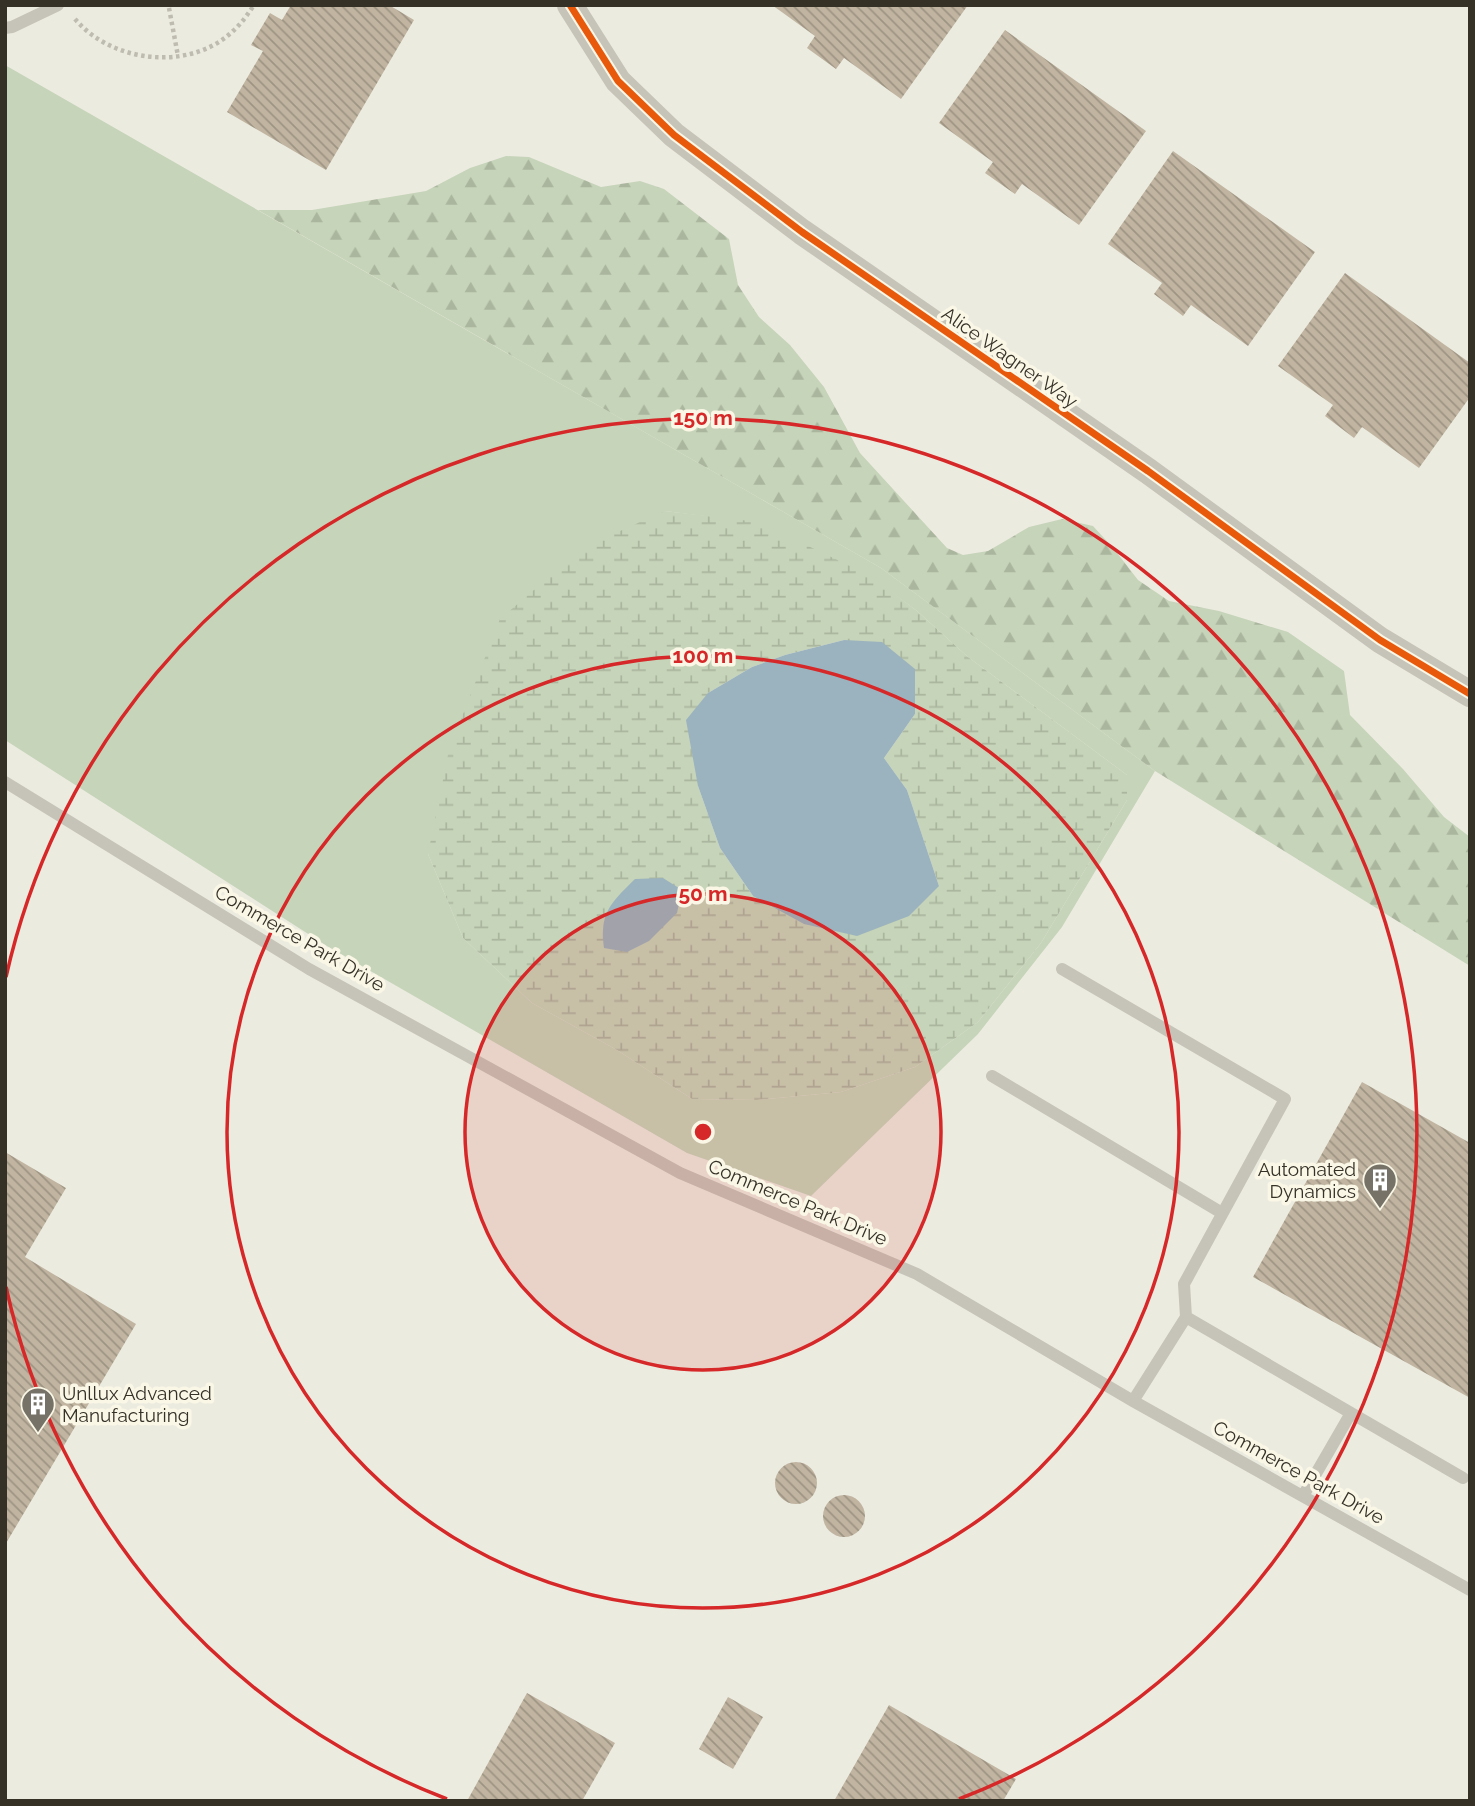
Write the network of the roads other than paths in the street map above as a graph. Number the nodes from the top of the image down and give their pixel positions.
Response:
1 (58, 5) edge
2 (570, 5) edge
3 (5, 28) edge
4 (1470, 695) edge
5 (5, 782) edge
6 (1062, 970) dead end
7 (992, 1076) dead end
8 (1222, 1213) junction
9 (1186, 1317) junction
10 (1133, 1401) junction
11 (1351, 1413) junction
12 (1463, 1478) dead end
13 (1303, 1496) junction
14 (1470, 1590) edge

1 - 3 lane
2 - 4 street, Alice Wagner Way
5 - 10 lane, Commerce Park Drive
6 - 8 lane
7 - 8 lane
8 - 9 lane
9 - 10 lane
9 - 11 lane
10 - 13 lane, Commerce Park Drive
11 - 12 lane
11 - 13 lane
13 - 14 lane, Commerce Park Drive

